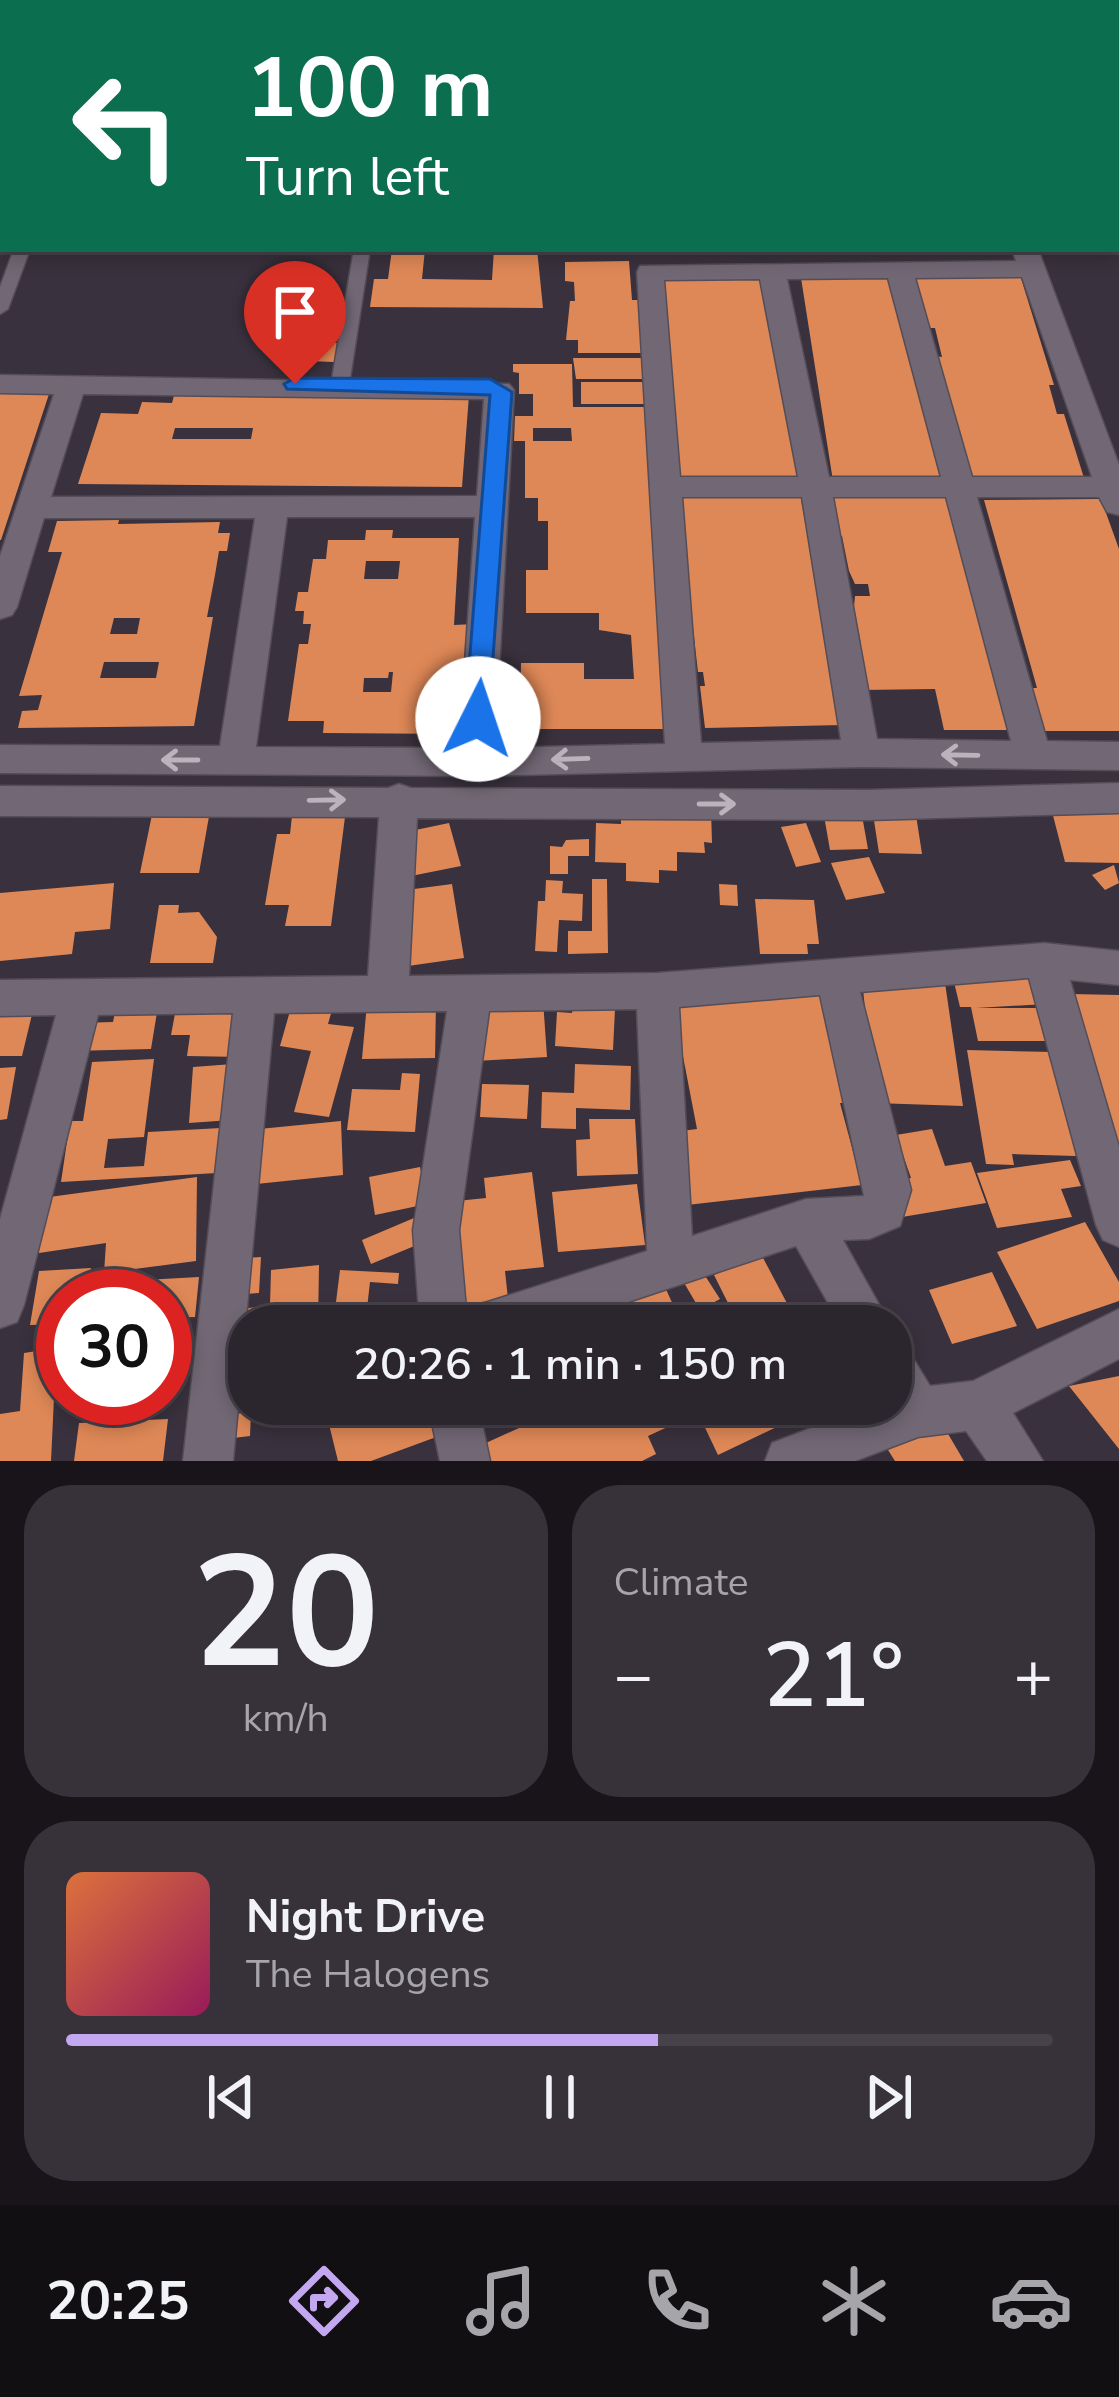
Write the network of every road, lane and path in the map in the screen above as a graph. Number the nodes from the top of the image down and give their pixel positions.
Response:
1 (21, 252) edge
2 (362, 252) edge
3 (1028, 259) edge
4 (771, 269) junction
5 (899, 270) junction
6 (0, 309) edge
7 (72, 382) junction
8 (0, 384) edge
9 (340, 385) junction
10 (815, 484) junction
11 (961, 485) junction
12 (666, 487) junction
13 (1115, 498) edge
14 (492, 506) junction
15 (34, 508) junction
16 (272, 508) junction
17 (0, 607) edge
18 (861, 753) junction
19 (684, 754) junction
20 (1119, 756) edge
21 (1033, 757) junction
22 (0, 759) edge
23 (236, 760) junction
24 (476, 762) junction
25 (1119, 798) edge
26 (399, 800) junction
27 (0, 801) edge
28 (1044, 960) junction
29 (1119, 968) edge
30 (835, 974) junction
31 (388, 991) junction
32 (471, 991) junction
33 (657, 991) junction
34 (82, 995) junction
35 (0, 998) edge
36 (255, 998) junction
37 (806, 1221) junction
38 (1119, 1225) edge
39 (671, 1266) junction
40 (0, 1305) edge
41 (443, 1305) edge
42 (548, 1305) edge
43 (855, 1305) edge
44 (1119, 1333) edge
45 (912, 1403) edge
46 (977, 1405) junction
47 (917, 1412) junction
48 (457, 1425) edge
49 (868, 1445) edge
50 (208, 1461) edge
51 (465, 1461) edge
52 (790, 1461) edge
53 (1018, 1461) edge

1 - 6 lane
2 - 9 lane
3 - 5 street
3 - 13 street
4 - 5 street
4 - 10 street
4 - 12 street
5 - 11 street
7 - 8 street
7 - 9 street
7 - 15 street
9 - 14 street
10 - 11 street
10 - 12 street
10 - 18 street
11 - 13 street
11 - 21 street
12 - 19 street
14 - 16 street
14 - 24 street
15 - 16 street
15 - 17 street
16 - 23 street
18 - 19 street
21 -> 18 street
19 -> 24 street
20 - 21 street
23 -> 22 street
23 - 24 street
26 -> 25 street
27 -> 26 street
26 - 31 street
28 - 29 street
28 - 30 street
28 - 38 street
30 - 33 street
30 - 37 street
31 - 32 street
31 - 36 street
32 - 33 street
32 - 41 street
33 - 39 street
34 - 35 street
34 - 36 street
34 - 40 street
36 - 50 street
37 - 39 street
37 - 43 street
39 - 42 street
44 - 46 street
45 - 47 street
46 - 47 street
46 - 53 street
47 - 49 street
48 - 51 street
49 - 52 street

